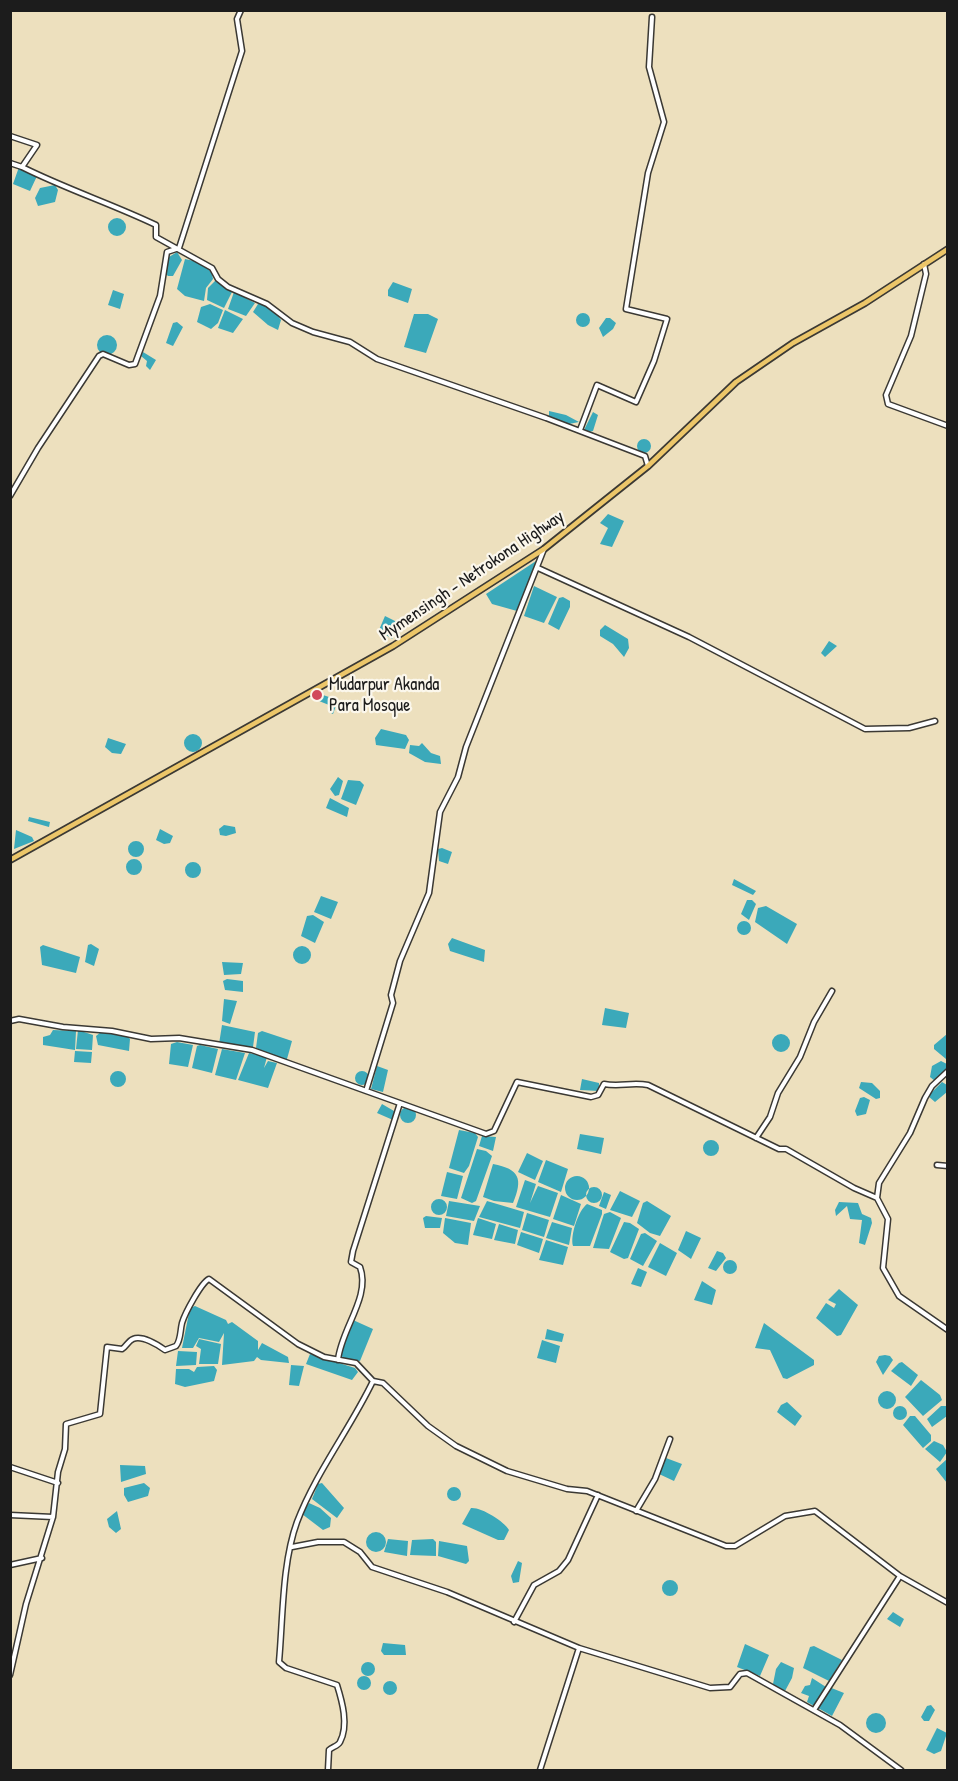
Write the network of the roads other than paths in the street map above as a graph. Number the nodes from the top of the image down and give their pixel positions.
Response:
1 (241, 10) edge
2 (652, 17) dead end
3 (10, 136) edge
4 (10, 163) edge
5 (22, 167) junction
6 (179, 248) junction
7 (948, 249) edge
8 (924, 264) junction
9 (948, 426) edge
10 (580, 430) junction
11 (648, 466) junction
12 (10, 496) edge
13 (544, 549) junction
14 (538, 568) junction
15 (935, 721) dead end
16 (10, 860) edge
17 (832, 991) dead end
18 (10, 1021) edge
19 (948, 1071) edge
20 (366, 1091) junction
21 (400, 1103) junction
22 (756, 1138) junction
23 (938, 1165) dead end
24 (948, 1166) edge
25 (877, 1198) junction
26 (948, 1330) edge
27 (338, 1360) junction
28 (373, 1381) junction
29 (670, 1439) dead end
30 (10, 1467) edge
31 (58, 1483) junction
32 (598, 1496) junction
33 (636, 1511) junction
34 (10, 1515) edge
35 (53, 1517) junction
36 (292, 1547) junction
37 (42, 1558) junction
38 (10, 1565) edge
39 (900, 1576) junction
40 (948, 1603) edge
41 (514, 1622) junction
42 (579, 1648) junction
43 (11, 1667) edge
44 (10, 1675) edge
45 (814, 1710) junction
46 (328, 1770) edge
47 (540, 1770) edge
48 (901, 1770) edge

1 - 6 street
2 - 10 street
3 - 5 street
4 - 5 street
5 - 6 street
6 - 10 street
6 - 12 street
7 - 8 main road, Mymensingh - Netrokona Highway
8 - 9 street
8 - 11 main road, Mymensingh - Netrokona Highway
10 - 11 street
11 - 13 main road, Mymensingh - Netrokona Highway
13 - 14 street
13 - 16 main road, Mymensingh - Netrokona Highway
14 - 15 street
14 - 20 street
17 - 22 street
18 - 20 street
19 - 25 street
20 - 21 street
21 - 22 street
21 - 27 street
22 - 25 street
23 - 24 street
25 - 26 street
27 - 28 street
27 - 31 street
28 - 32 street
28 - 36 street
29 - 33 street
30 - 31 street
31 - 35 street
32 - 33 street
32 - 41 street
33 - 39 street
34 - 35 street
35 - 37 street
36 - 41 street
36 - 46 street
37 - 38 street
37 - 43 street
39 - 40 street
39 - 45 street
41 - 42 street
42 - 45 street
42 - 47 street
43 - 44 street
45 - 48 street

